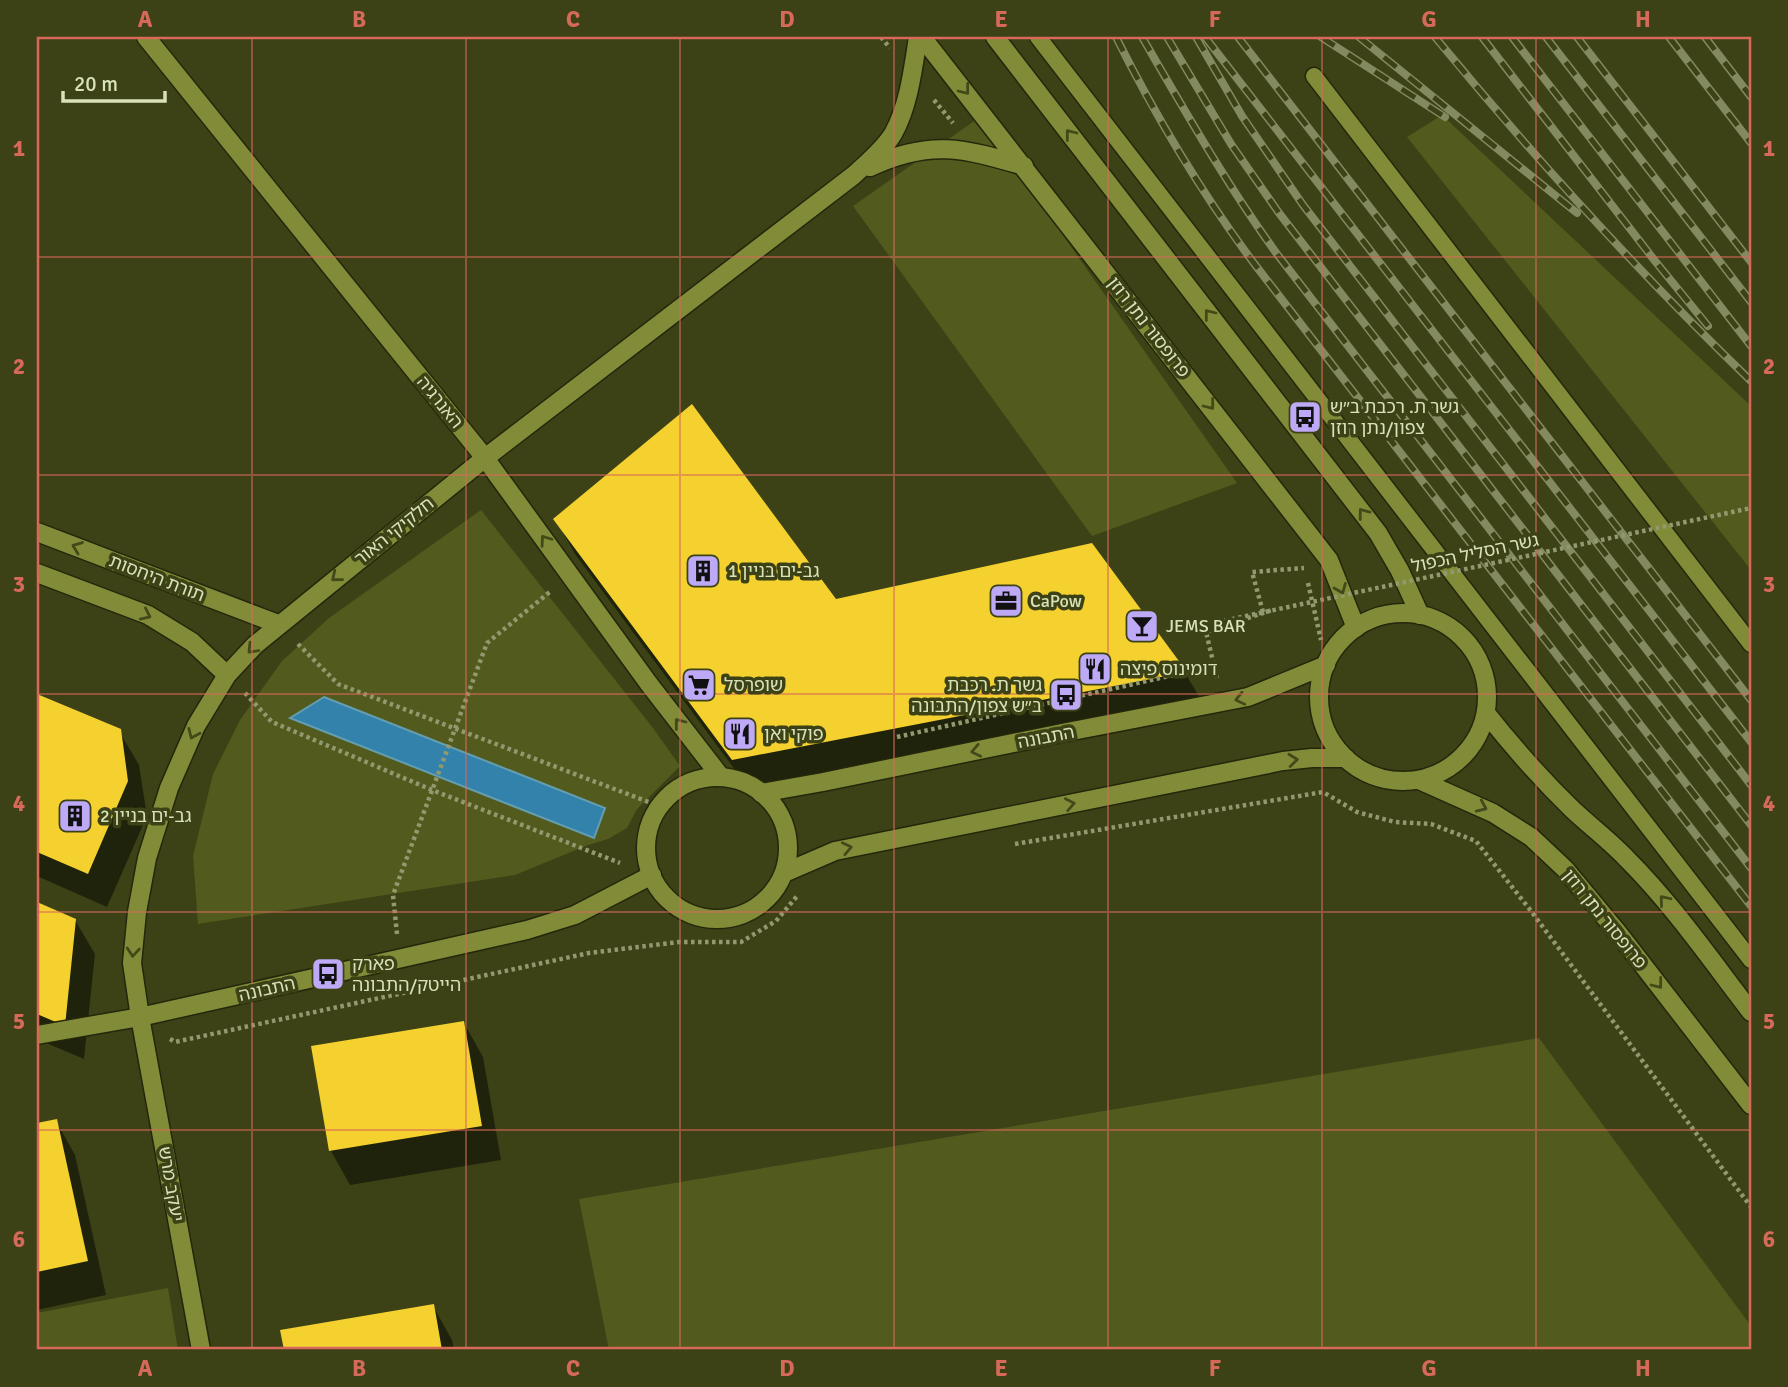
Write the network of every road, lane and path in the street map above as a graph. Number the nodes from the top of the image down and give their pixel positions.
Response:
1 (146, 37) edge
2 (881, 37) edge
3 (920, 37) edge
4 (995, 37) edge
5 (1038, 37) edge
6 (913, 75) junction
7 (1314, 76) dead end
8 (975, 152) junction
9 (1024, 166) junction
10 (854, 174) junction
11 (485, 458) junction
12 (1751, 508) edge
13 (37, 532) edge
14 (1296, 557) dead end
15 (37, 573) edge
16 (571, 576) junction
17 (1307, 582) dead end
18 (1272, 610) junction
19 (1262, 612) junction
20 (1420, 615) junction
21 (278, 624) junction
22 (1204, 625) dead end
23 (1356, 628) junction
24 (1751, 643) edge
25 (1326, 665) junction
26 (1214, 668) junction
27 (227, 675) junction
28 (1223, 702) junction
29 (1486, 713) junction
30 (455, 729) junction
31 (892, 738) dead end
32 (1346, 758) junction
33 (721, 777) junction
34 (1419, 780) junction
35 (432, 790) junction
36 (761, 793) junction
37 (659, 806) junction
38 (1008, 846) dead end
39 (783, 873) junction
40 (652, 875) junction
41 (799, 894) dead end
42 (399, 959) junction
43 (1751, 960) edge
44 (1751, 1012) edge
45 (140, 1017) junction
46 (37, 1035) edge
47 (1751, 1105) edge
48 (1751, 1207) edge
49 (201, 1350) edge

1 - 11 street, האנרגיה
2 - 6 path
3 - 6 street, חלקיקי האור
3 -> 9 street, פרופסור נתן רוזן
20 -> 4 street
5 - 43 lane
6 - 8 path
6 - 10 street, חלקיקי האור
7 - 24 lane
8 - 9 street, חלקיקי האור
8 - 10 street, חלקיקי האור
9 -> 23 street, פרופסור נתן רוזן
10 - 11 street, חלקיקי האור
16 -> 11 street, האנרגיה
11 -> 21 street, חלקיקי האור
12 - 18 path, גשר הסליל הכפול, bridge
21 -> 13 street, תורת היחסות
14 - 19 path
15 -> 27 street
16 - 30 path
33 -> 16 street, האנרגיה
17 - 25 path
18 - 19 path, גשר הסליל הכפול, bridge
18 - 26 path, bridge
19 - 22 path, גשר הסליל הכפול, bridge
20 - 23 street
20 - 29 street
21 -> 27 street, חלקיקי האור
21 - 30 path
23 - 25 street
25 -> 28 street, התבונה
25 - 32 street
26 - 28 path
26 - 31 path
27 - 35 path
27 -> 45 street, חלקיקי האור
28 -> 36 street, התבונה
29 - 34 street
44 -> 29 street
30 - 35 path
30 - 37 path
32 - 34 street
39 -> 32 street
33 - 36 street
33 - 37 street
34 -> 47 street, פרופסור נתן רוזן
35 - 40 path
35 - 42 path
36 - 39 street
37 - 40 street
38 - 48 path
39 - 40 street
40 - 42 street, התבונה
41 - 45 path
42 - 45 street, התבונה
45 - 46 street, התבונה
45 - 49 street, יעקב מרש

